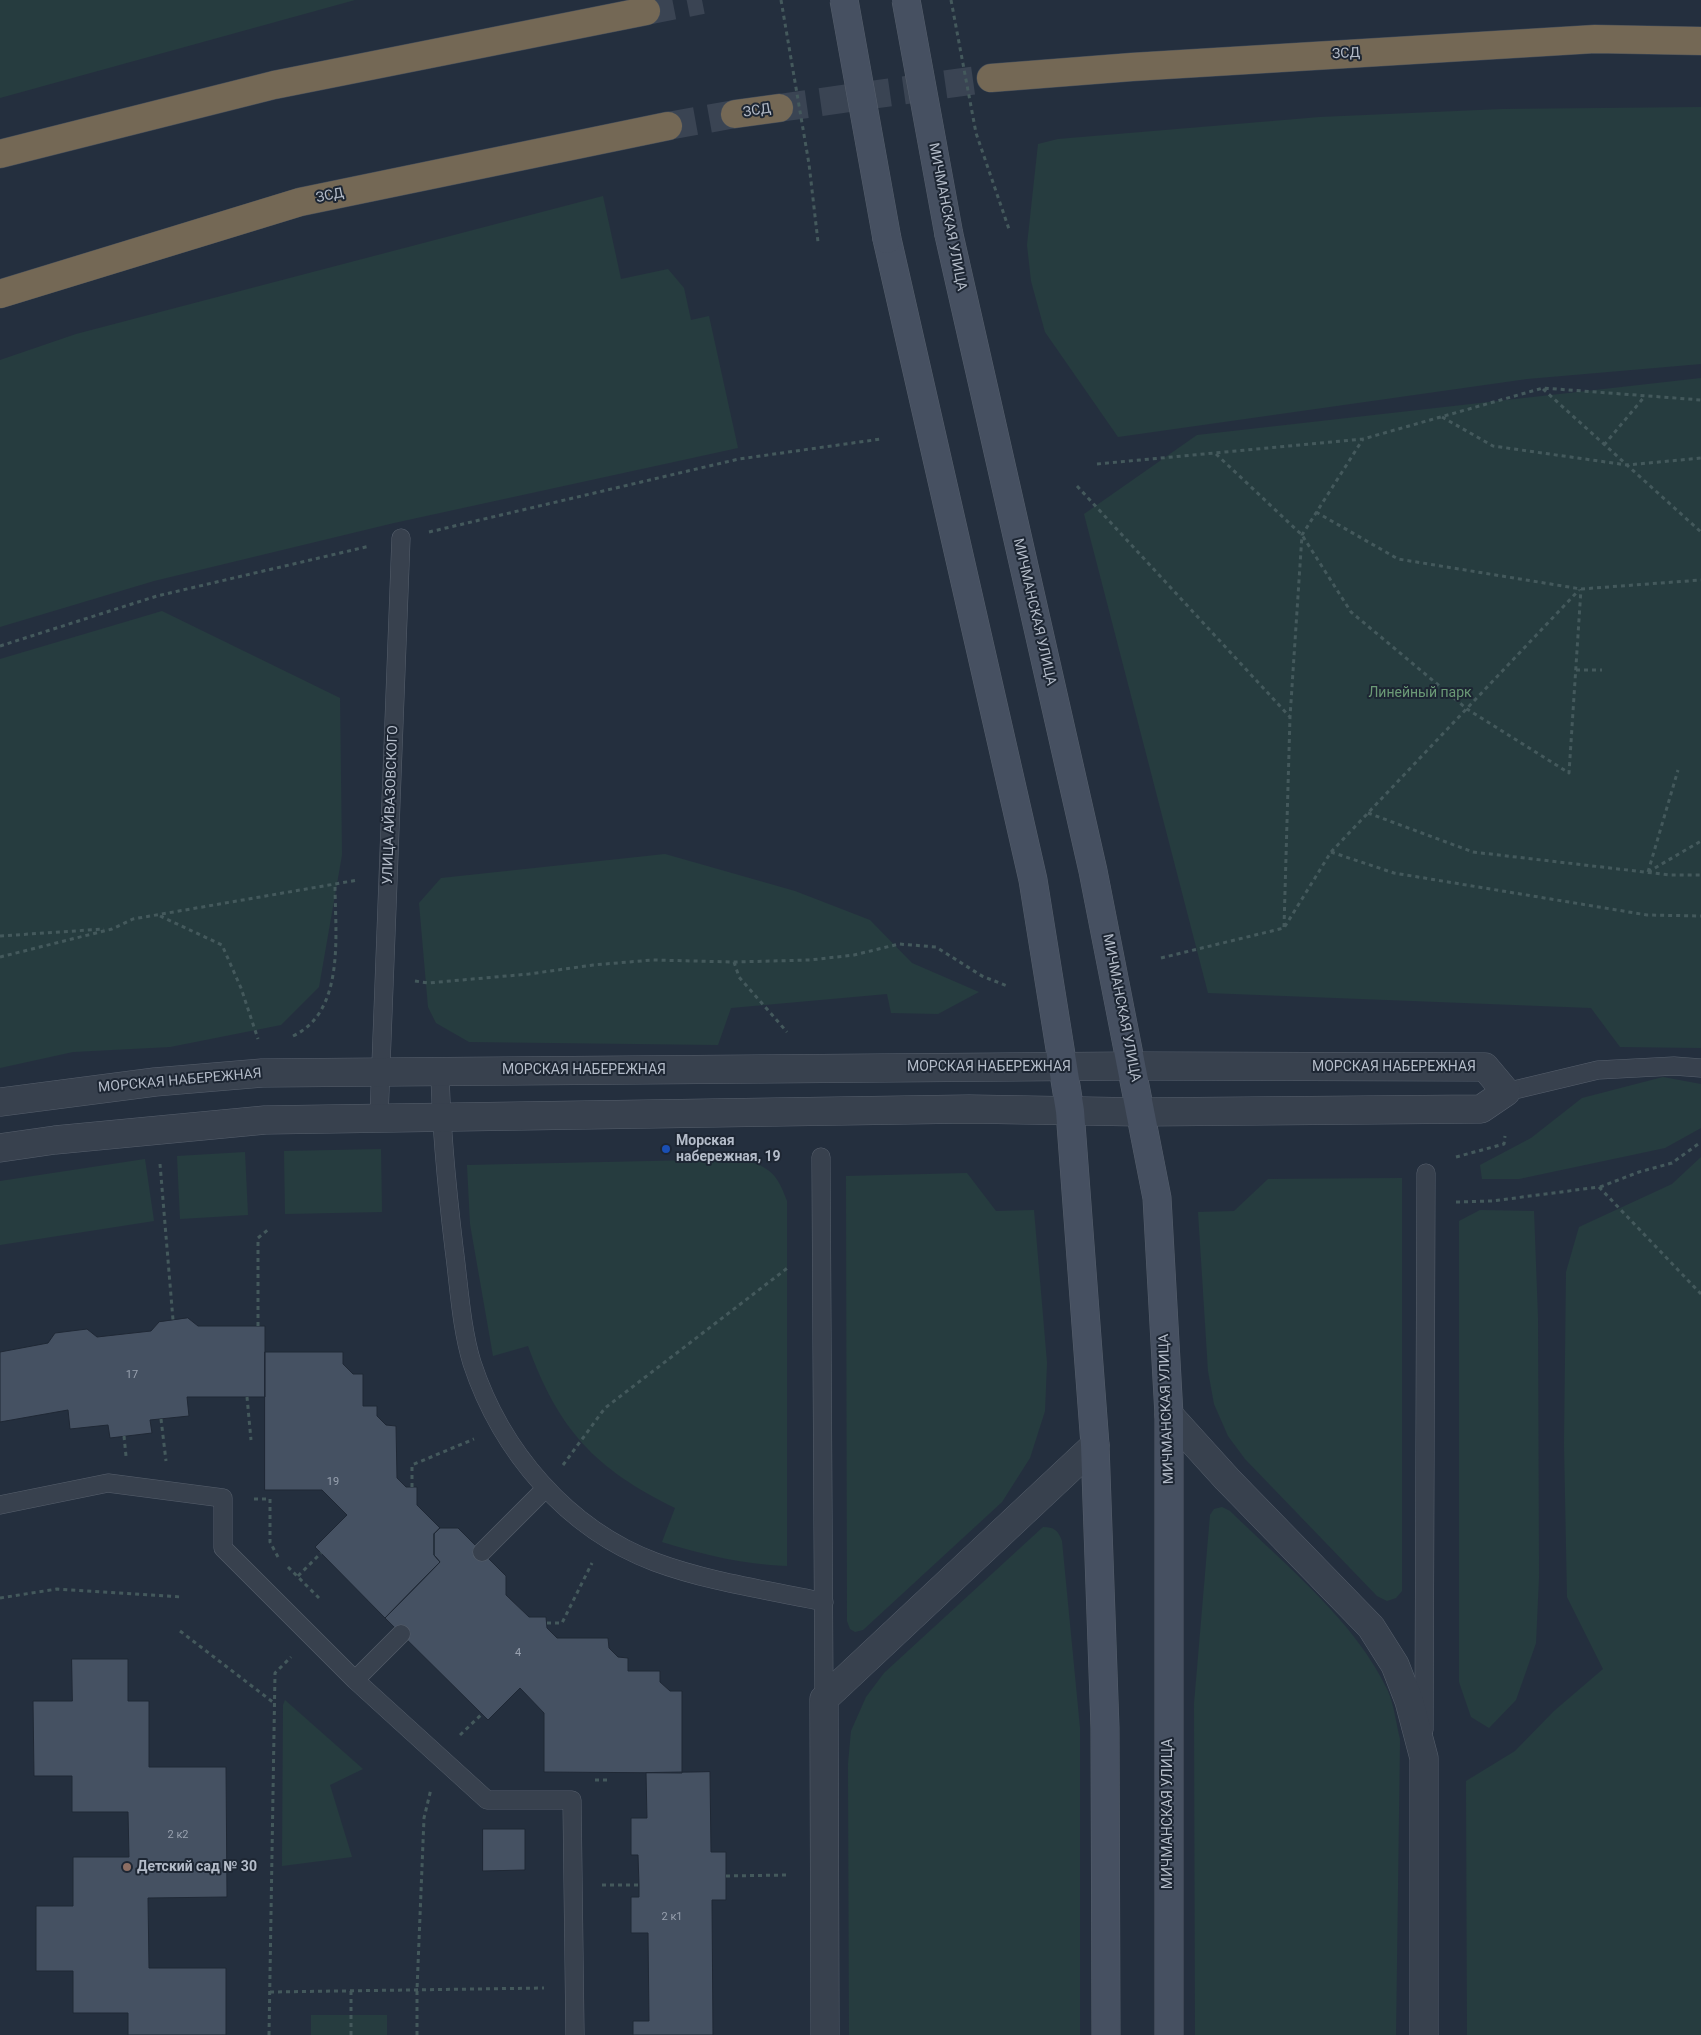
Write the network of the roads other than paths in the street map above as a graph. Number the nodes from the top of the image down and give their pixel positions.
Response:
1 (844, 0) edge
2 (906, 0) edge
3 (646, 11) tunnel mouth
4 (1701, 41) edge
5 (991, 78) tunnel mouth
6 (780, 108) tunnel mouth
7 (734, 114) tunnel mouth
8 (668, 126) tunnel mouth
9 (0, 154) edge
10 (0, 294) edge
11 (401, 538) road end
12 (1132, 1066) junction
13 (1064, 1067) junction
14 (1701, 1068) edge
15 (440, 1071) junction
16 (380, 1072) junction
17 (1506, 1092) junction
18 (0, 1102) edge
19 (1070, 1111) junction
20 (1141, 1112) junction
21 (379, 1117) junction
22 (441, 1117) junction
23 (0, 1148) edge
24 (821, 1158) dead end
25 (1426, 1173) dead end
26 (1169, 1416) junction
27 (1095, 1445) junction
28 (546, 1488) junction
29 (0, 1505) edge
30 (482, 1552) dead end
31 (824, 1602) junction
32 (401, 1634) dead end
33 (354, 1680) junction
34 (824, 1699) junction
35 (1424, 1758) junction
36 (575, 2035) edge
37 (825, 2035) edge
38 (1106, 2035) edge
39 (1168, 2035) edge
40 (1424, 2035) edge

1 - 13 main road, bridge
2 - 12 main road, МИЧМАНСКАЯ УЛИЦА, bridge
3 - 9 highway
4 - 5 highway, ЗСД
6 - 7 highway, ЗСД
8 - 10 highway, ЗСД
11 - 16 lane, УЛИЦА АЙВАЗОВСКОГО
12 - 13 street, МОРСКАЯ НАБЕРЕЖНАЯ
12 - 17 street, МОРСКАЯ НАБЕРЕЖНАЯ
12 - 20 main road, МИЧМАНСКАЯ УЛИЦА
13 - 15 street, МОРСКАЯ НАБЕРЕЖНАЯ
13 - 19 main road
14 - 17 lane
15 - 16 street, МОРСКАЯ НАБЕРЕЖНАЯ
15 - 22 lane
16 - 18 street, МОРСКАЯ НАБЕРЕЖНАЯ
16 - 21 lane, УЛИЦА АЙВАЗОВСКОГО
17 - 20 street
19 - 20 street
19 - 22 street
19 - 27 main road
20 - 26 main road, МИЧМАНСКАЯ УЛИЦА
21 - 22 street
21 - 23 street
22 - 28 lane
24 - 31 lane
25 - 35 lane
26 - 35 street
26 - 39 main road, МИЧМАНСКАЯ УЛИЦА
27 - 34 street
27 - 38 main road
28 - 30 lane
28 - 31 lane
29 - 33 lane
31 - 34 lane
32 - 33 lane
33 - 36 lane
34 - 37 street
35 - 40 street

